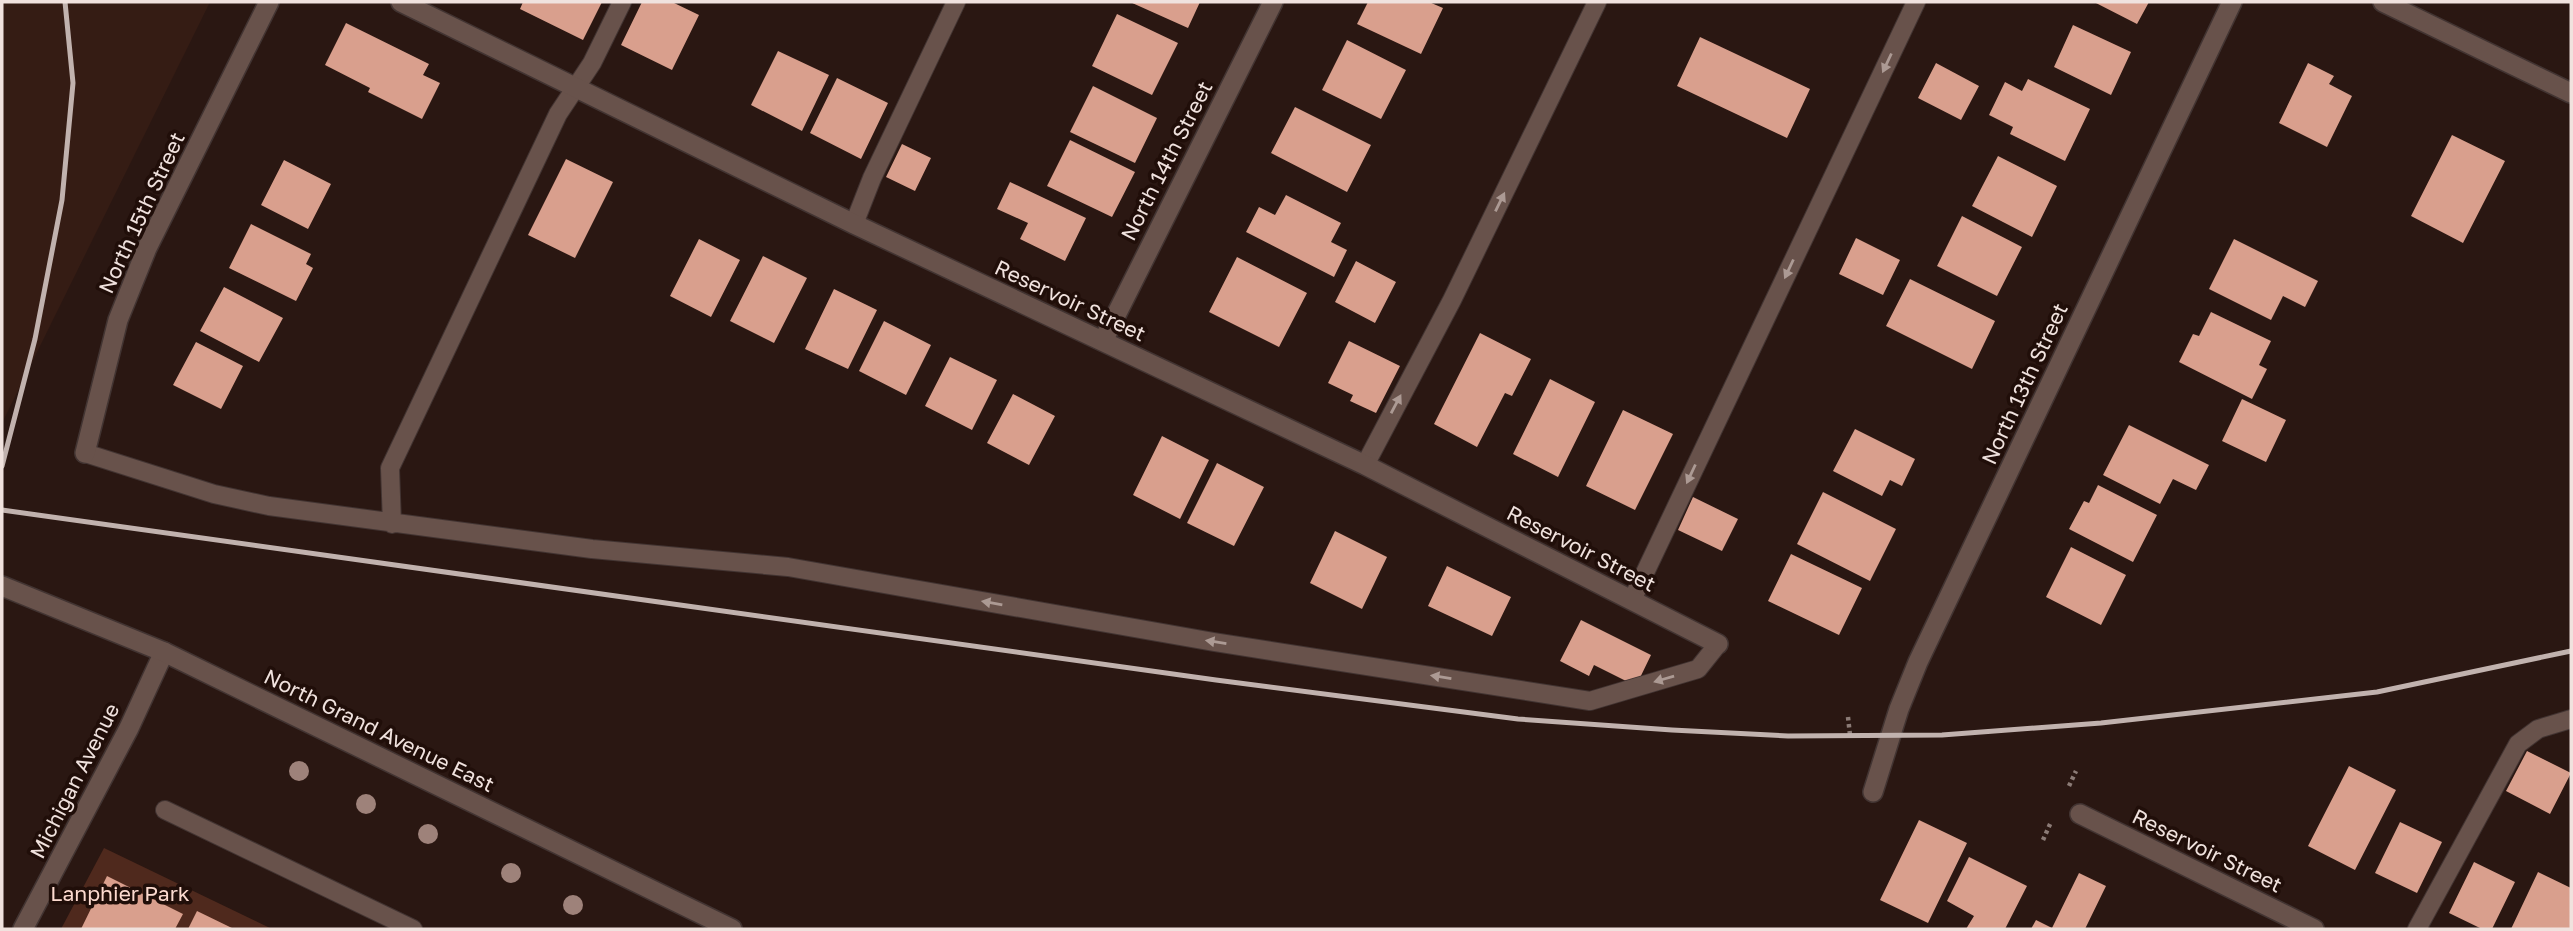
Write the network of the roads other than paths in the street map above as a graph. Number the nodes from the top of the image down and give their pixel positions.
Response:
1 (269, 2) edge
2 (401, 2) edge
3 (622, 2) edge
4 (956, 2) edge
5 (1273, 2) edge
6 (1597, 2) edge
7 (1916, 2) edge
8 (2232, 2) edge
9 (2383, 2) edge
10 (575, 87) junction
11 (2571, 93) edge
12 (854, 224) junction
13 (1103, 341) junction
14 (85, 453) joint
15 (1364, 465) junction
16 (393, 524) junction
17 (2, 586) edge
18 (1632, 600) junction
19 (1718, 644) joint
20 (164, 652) junction
21 (2571, 719) edge
22 (1873, 792) dead end
23 (165, 810) dead end
24 (2080, 814) dead end
25 (23, 929) edge
26 (413, 929) edge
27 (732, 929) edge
28 (2314, 929) edge
29 (2417, 929) edge

1 - 14 street, North 15th Street
2 - 10 street, Reservoir Street
3 - 10 lane
4 - 12 lane
5 - 13 street, North 14th Street
15 -> 6 lane
7 -> 18 lane
8 - 22 street, North 13th Street
9 - 11 street
10 - 12 street, Reservoir Street
10 - 16 lane
12 - 13 street, Reservoir Street
13 - 15 street, Reservoir Street
14 - 16 lane
15 - 18 street, Reservoir Street
19 -> 16 lane
17 - 20 street, North Grand Avenue East
18 - 19 street, Reservoir Street
20 - 25 street, Michigan Avenue
20 - 27 street, North Grand Avenue East
21 - 29 lane
23 - 26 lane
24 - 28 street, Reservoir Street

